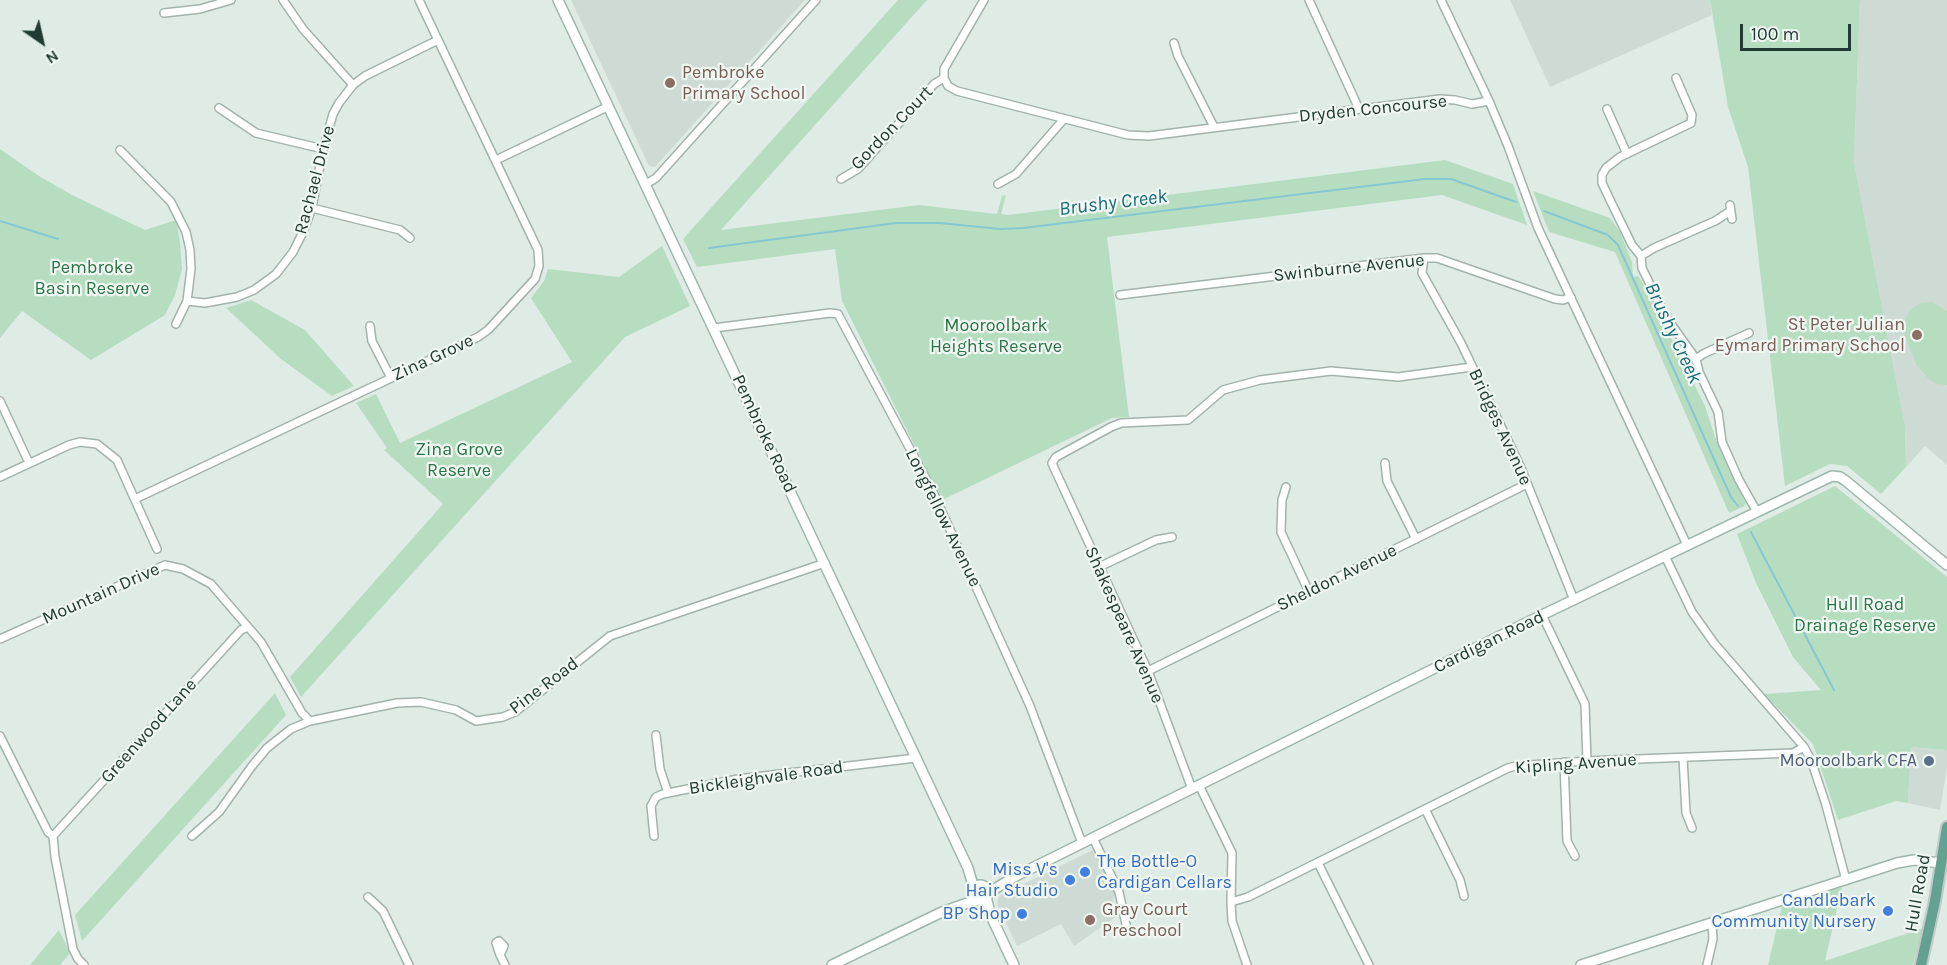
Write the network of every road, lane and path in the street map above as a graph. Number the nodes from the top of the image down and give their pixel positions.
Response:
1 (231, 0) edge
2 (283, 0) edge
3 (419, 0) edge
4 (558, 0) edge
5 (816, 0) edge
6 (984, 0) edge
7 (1309, 0) edge
8 (1441, 0) edge
9 (164, 13) dead end
10 (438, 40) junction
11 (1174, 43) dead end
12 (944, 78) junction
13 (1676, 78) dead end
14 (353, 85) junction
15 (1489, 101) junction
16 (607, 107) junction
17 (219, 108) dead end
18 (1359, 109) junction
19 (1607, 109) dead end
20 (1064, 119) junction
21 (1214, 127) junction
22 (323, 149) junction
23 (120, 150) dead end
24 (1627, 154) junction
25 (495, 160) junction
26 (841, 179) dead end
27 (646, 184) junction
28 (998, 184) dead end
29 (312, 208) junction
30 (1730, 212) dead end
31 (410, 238) dead end
32 (1641, 256) junction
33 (1424, 258) junction
34 (1120, 295) dead end
35 (1571, 297) junction
36 (187, 301) junction
37 (176, 324) dead end
38 (370, 326) dead end
39 (714, 328) junction
40 (1749, 333) dead end
41 (1696, 359) junction
42 (1472, 367) junction
43 (390, 378) junction
44 (0, 402) edge
45 (29, 463) junction
46 (1385, 463) dead end
47 (0, 477) edge
48 (1527, 484) junction
49 (1286, 486) dead end
50 (135, 499) junction
51 (1757, 512) junction
52 (1172, 537) dead end
53 (1416, 539) junction
54 (1687, 545) junction
55 (157, 549) dead end
56 (1665, 556) junction
57 (825, 563) junction
58 (1947, 565) edge
59 (1100, 567) junction
60 (1309, 592) junction
61 (1574, 600) junction
62 (1542, 615) junction
63 (248, 627) junction
64 (0, 639) edge
65 (1148, 671) junction
66 (310, 721) junction
67 (656, 735) dead end
68 (0, 736) edge
69 (1804, 747) junction
70 (916, 758) junction
71 (1683, 758) junction
72 (1587, 760) junction
73 (1564, 762) junction
74 (1195, 787) junction
75 (668, 793) junction
76 (1425, 809) junction
77 (1947, 827) edge
78 (1692, 828) dead end
79 (53, 836) junction
80 (192, 836) dead end
81 (654, 836) dead end
82 (1093, 838) junction
83 (1082, 843) junction
84 (1575, 856) dead end
85 (1318, 863) junction
86 (1941, 863) junction
87 (1943, 875) edge
88 (1846, 880) junction
89 (980, 893) junction
90 (1464, 896) dead end
91 (369, 897) dead end
92 (1231, 902) junction
93 (1712, 924) junction
94 (1127, 929) dead end
95 (500, 955) dead end
96 (83, 964) edge
97 (409, 965) edge
98 (505, 965) edge
99 (832, 965) edge
100 (1014, 965) edge
101 (1247, 965) edge
102 (1369, 965) edge
103 (1581, 965) edge
104 (1707, 965) edge
105 (1921, 965) edge

1 - 9 street
2 - 14 street
3 - 10 street, Zina Grove
4 - 16 street, Pembroke Road
5 - 27 street
6 - 12 street
7 - 18 street
8 - 15 street
10 - 14 street, Rachael Drive
10 - 25 street, Zina Grove
11 - 21 street
12 - 20 street, Dryden Concourse
12 - 26 street, Gordon Court
13 - 24 street
14 - 22 street, Rachael Drive
15 - 18 street, Dryden Concourse
15 - 35 street
16 - 25 street
16 - 27 street, Pembroke Road
17 - 22 street
18 - 21 street, Dryden Concourse
19 - 24 street
20 - 21 street, Dryden Concourse
20 - 28 street
22 - 29 street, Rachael Drive
23 - 36 street
24 - 32 street
25 - 43 street, Zina Grove
27 - 39 street, Pembroke Road
29 - 31 street
29 - 36 street, Rachael Drive
30 - 32 street
32 - 41 street
33 - 34 street, Swinburne Avenue
33 - 35 street, Swinburne Avenue
33 - 42 street, Bridges Avenue
35 - 54 street
36 - 37 street
38 - 43 street
39 - 57 street, Pembroke Road
39 - 83 street, Longfellow Avenue
40 - 41 street
41 - 51 street
42 - 48 street, Bridges Avenue
42 - 59 street, Shakespeare Avenue
43 - 50 street, Zina Grove
44 - 45 street
45 - 47 street
45 - 50 street
46 - 53 street
48 - 53 street, Sheldon Avenue
48 - 61 street, Bridges Avenue
49 - 60 street
50 - 55 street
51 - 54 street, Cardigan Road
51 - 58 street, Cardigan Road
52 - 59 street
53 - 60 street, Sheldon Avenue
54 - 56 street, Cardigan Road
56 - 61 street, Cardigan Road
56 - 69 street
57 - 66 street, Pine Road
57 - 70 street, Pembroke Road
59 - 65 street, Shakespeare Avenue
60 - 65 street, Sheldon Avenue
61 - 62 street, Cardigan Road
62 - 72 street
62 - 74 street, Cardigan Road
63 - 64 street, Mountain Drive
63 - 66 street, Mountain Drive
63 - 79 street, Greenwood Lane
65 - 74 street, Shakespeare Avenue
66 - 80 street, Pine Road
67 - 75 street
68 - 79 street
69 - 71 street, Kipling Avenue
69 - 88 street
70 - 75 street, Bickleighvale Road
70 - 89 street, Pembroke Road
71 - 72 street, Kipling Avenue
71 - 78 street
72 - 73 street, Kipling Avenue
73 - 76 street, Kipling Avenue
73 - 84 street
74 - 82 street, Cardigan Road
74 - 92 street, Shakespeare Avenue
75 - 81 street, Bickleighvale Road
76 - 85 street, Kipling Avenue
76 - 90 street
77 - 86 main road, Hull Road
79 - 96 street
82 - 83 street, Cardigan Road
82 - 94 street
83 - 89 street, Cardigan Road
85 - 92 street, Kipling Avenue
85 - 102 street
86 - 87 main road, Hull Road
86 - 88 street
87 - 105 main road, Hull Road
88 - 93 street
89 - 99 street, Cardigan Road
89 - 100 street, Pembroke Road
91 - 97 street
92 - 101 street
93 - 103 street
93 - 104 street
95 - 98 street

